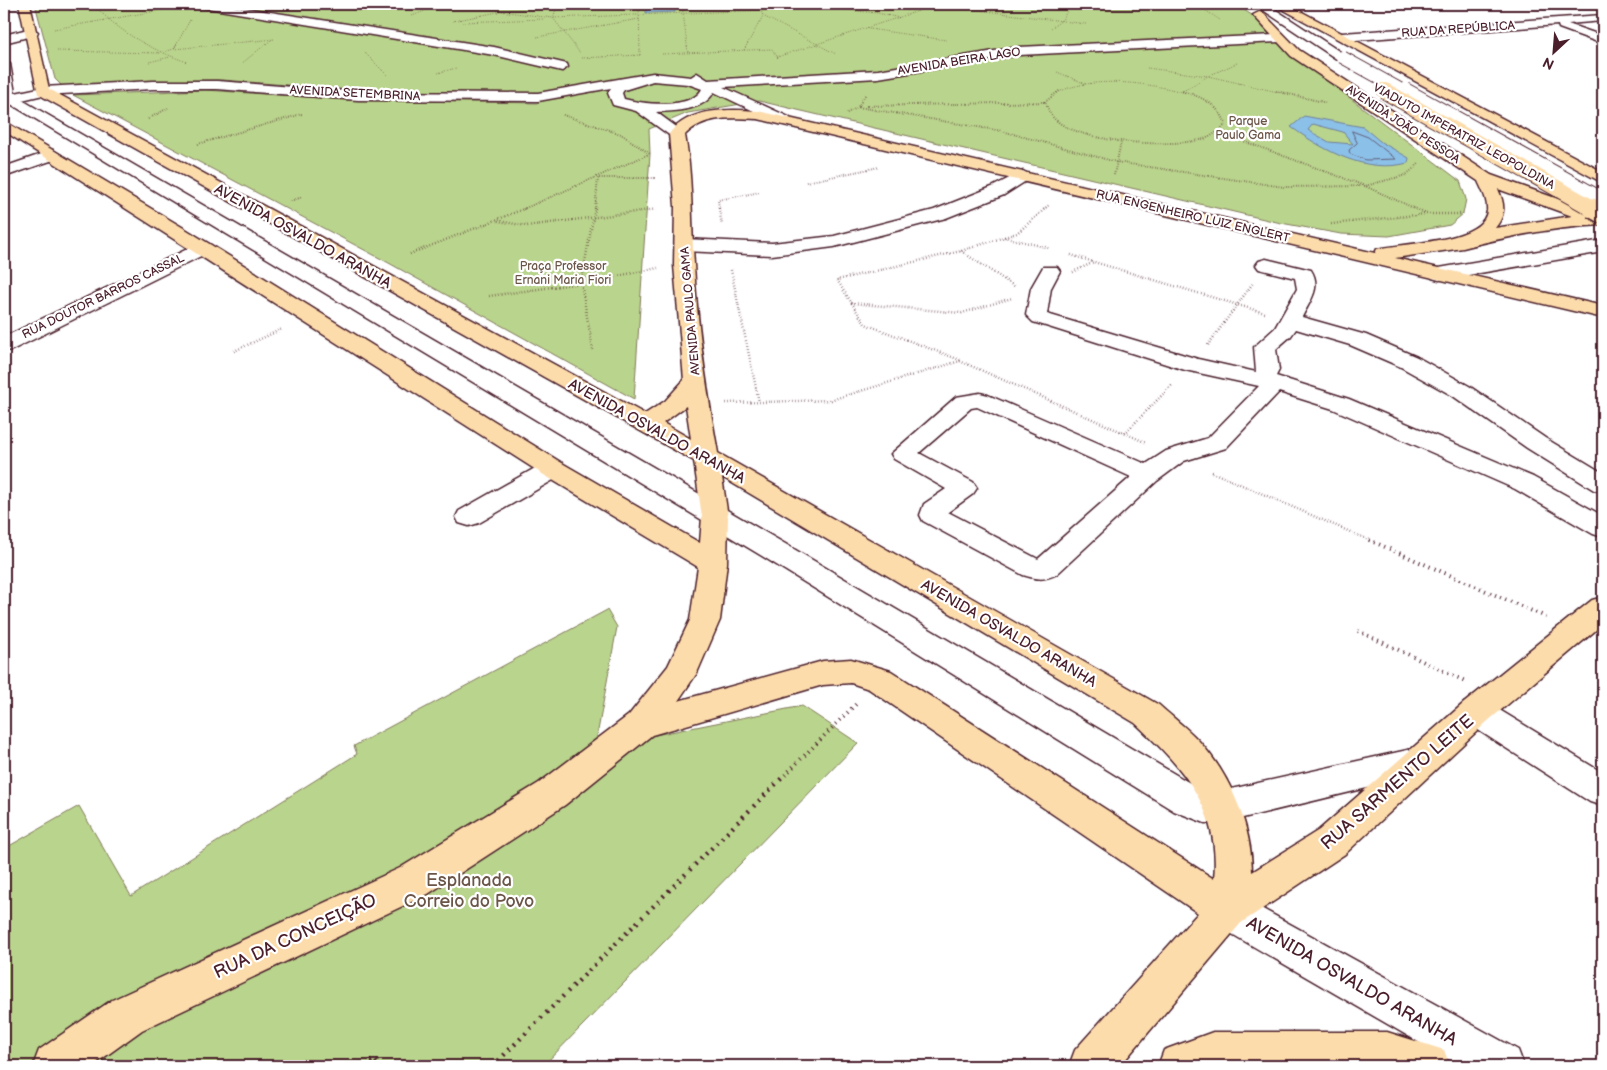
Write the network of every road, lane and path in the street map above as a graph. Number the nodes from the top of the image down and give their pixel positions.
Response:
1 (24, 4) edge
2 (93, 4) edge
3 (201, 4) edge
4 (478, 4) edge
5 (558, 4) edge
6 (639, 4) edge
7 (682, 4) edge
8 (759, 4) edge
9 (829, 4) edge
10 (844, 4) edge
11 (940, 4) edge
12 (1279, 4) edge
13 (186, 6) dead end
14 (823, 8) junction
15 (1247, 8) dead end
16 (1259, 9) edge
17 (761, 11) junction
18 (920, 11) junction
19 (683, 14) junction
20 (1298, 14) junction
21 (639, 15) junction
22 (763, 16) junction
23 (553, 18) junction
24 (900, 18) junction
25 (1603, 18) edge
26 (190, 19) dead end
27 (108, 21) junction
28 (1552, 22) junction
29 (1091, 25) dead end
30 (32, 32) junction
31 (1342, 37) junction
32 (4, 39) edge
33 (272, 39) dead end
34 (1275, 39) dead end
35 (1603, 40) edge
36 (817, 44) junction
37 (35, 50) junction
38 (744, 51) dead end
39 (160, 53) junction
40 (688, 53) dead end
41 (640, 55) dead end
42 (583, 58) dead end
43 (1325, 58) joint
44 (769, 59) dead end
45 (1242, 61) dead end
46 (657, 63) dead end
47 (4, 64) edge
48 (562, 67) dead end
49 (689, 67) dead end
50 (1143, 68) dead end
51 (878, 74) junction
52 (228, 75) junction
53 (1208, 76) junction
54 (638, 80) junction
55 (704, 84) junction
56 (217, 85) junction
57 (43, 91) junction
58 (1182, 92) junction
59 (538, 97) junction
60 (6, 99) edge
61 (618, 102) junction
62 (1045, 102) junction
63 (1375, 106) junction
64 (858, 107) junction
65 (642, 108) junction
66 (308, 113) dead end
67 (852, 118) dead end
68 (784, 120) junction
69 (4, 125) edge
70 (1219, 132) junction
71 (621, 134) dead end
72 (677, 134) junction
73 (1417, 134) junction
74 (1121, 142) junction
75 (198, 144) dead end
76 (53, 155) junction
77 (1116, 162) junction
78 (887, 165) dead end
79 (4, 172) edge
80 (1105, 174) dead end
81 (1023, 176) junction
82 (598, 178) junction
83 (1485, 178) junction
84 (1603, 178) edge
85 (681, 179) junction
86 (806, 182) dead end
87 (1365, 186) junction
88 (1603, 189) edge
89 (998, 191) junction
90 (760, 192) dead end
91 (1603, 201) edge
92 (684, 206) junction
93 (1496, 213) junction
94 (1426, 214) junction
95 (594, 217) junction
96 (1603, 219) edge
97 (496, 221) junction
98 (1328, 224) dead end
99 (1463, 242) junction
100 (684, 244) junction
101 (1603, 246) edge
102 (202, 248) junction
103 (727, 248) junction
104 (1332, 248) junction
105 (960, 250) junction
106 (410, 254) dead end
107 (684, 265) junction
108 (1266, 265) joint
109 (1439, 274) junction
110 (581, 283) junction
111 (1039, 284) junction
112 (490, 296) dead end
113 (851, 303) junction
114 (1237, 304) junction
115 (1603, 312) edge
116 (1290, 320) junction
117 (280, 330) dead end
118 (4, 345) edge
119 (593, 350) dead end
120 (234, 351) dead end
121 (960, 360) dead end
122 (1193, 365) junction
123 (696, 379) junction
124 (1269, 382) junction
125 (759, 402) dead end
126 (644, 424) junction
127 (1125, 433) dead end
128 (706, 457) junction
129 (553, 469) junction
130 (1148, 475) junction
131 (1603, 484) edge
132 (469, 516) dead end
133 (715, 517) junction
134 (1598, 519) edge
135 (713, 563) junction
136 (1603, 608) edge
137 (1358, 631) dead end
138 (880, 680) junction
139 (1487, 704) junction
140 (641, 724) junction
141 (1421, 761) junction
142 (1603, 791) edge
143 (1222, 807) junction
144 (1227, 910) junction
145 (55, 1066) edge
146 (364, 1066) edge
147 (380, 1066) edge
148 (493, 1066) edge
149 (1091, 1066) edge
150 (1180, 1066) edge
151 (1428, 1066) edge
152 (1502, 1066) edge

1 - 30 main road
2 - 27 path
3 - 48 street
4 - 23 path
5 - 23 path
6 - 21 path
7 - 19 path
8 - 17 path
9 - 14 path
10 - 18 path
11 - 18 path
11 - 29 path
12 - 20 main road
13 - 27 path
14 - 17 path
14 - 24 path
15 - 16 main road, AVENIDA JOÃO PESSOA
16 - 43 main road, AVENIDA JOÃO PESSOA
16 - 63 main road, AVENIDA JOÃO PESSOA
16 - 91 street, VIADUTO IMPERATRIZ LEOPOLDINA, bridge
17 - 19 path
17 - 22 path
18 - 24 path
19 - 21 path
19 - 40 path
20 - 31 main road
20 - 88 main road, VIADUTO IMPERATRIZ LEOPOLDINA
21 - 23 path
21 - 41 path
22 - 36 path
22 - 38 path
23 - 42 path
24 - 36 path
25 - 28 street, RUA DA REPÚBLICA
26 - 39 path
27 - 30 path
27 - 39 path
28 - 31 street, RUA DA REPÚBLICA
28 - 35 street
30 - 32 street
30 - 37 main road
31 - 84 main road
33 - 52 path
34 - 51 street, AVENIDA BEIRA LAGO
36 - 44 path
36 - 51 path
37 - 39 path
37 - 57 main road
39 - 52 path
43 - 96 main road, VIADUTO IMPERATRIZ LEOPOLDINA, bridge
45 - 53 path
46 - 54 street
47 - 60 street
49 - 55 street
50 - 53 path
51 - 55 street, AVENIDA BEIRA LAGO
51 - 64 path
52 - 56 path
53 - 58 path
53 - 63 path
54 - 55 street, AVENIDA SETEMBRINA
54 - 59 street, AVENIDA SETEMBRINA
54 - 61 street
55 - 65 street
55 - 68 street, AVENIDA SETEMBRINA
56 - 57 street, AVENIDA SETEMBRINA
56 - 59 street, AVENIDA SETEMBRINA
57 - 60 street, AVENIDA SETEMBRINA
57 - 126 main road, AVENIDA OSVALDO ARANHA
58 - 62 path
58 - 70 path
59 - 61 street
60 - 133 street
61 - 65 street
62 - 64 path
62 - 74 path
63 - 73 main road, AVENIDA JOÃO PESSOA
64 - 67 path
64 - 77 path
65 - 72 street
66 - 75 path
68 - 72 main road
68 - 81 main road, RUA ENGENHEIRO LUIZ ENGLERT
69 - 76 main road
70 - 74 path
70 - 87 path
71 - 82 path
72 - 85 main road, AVENIDA PAULO GAMA
73 - 83 main road, AVENIDA JOÃO PESSOA
73 - 87 path
74 - 77 path
76 - 79 street
76 - 102 main road
77 - 80 path
77 - 87 path
78 - 86 path
81 - 89 street
81 - 104 main road, RUA ENGENHEIRO LUIZ ENGLERT
82 - 85 path
82 - 95 path
82 - 97 path
83 - 93 main road
83 - 96 main road, AVENIDA JOÃO PESSOA
85 - 92 main road, AVENIDA PAULO GAMA
87 - 94 path
89 - 103 street
89 - 105 path
90 - 103 path
92 - 95 path
92 - 100 main road, AVENIDA PAULO GAMA
93 - 94 path
93 - 99 main road
94 - 98 path
95 - 97 path
95 - 110 path
96 - 99 main road
97 - 106 path
99 - 104 main road
100 - 103 street
100 - 107 main road, AVENIDA PAULO GAMA
101 - 109 street
102 - 118 street, RUA DOUTOR BARROS CASSAL
102 - 129 main road
103 - 125 path
104 - 109 main road, RUA ENGENHEIRO LUIZ ENGLERT
105 - 111 path
105 - 113 path
107 - 110 path
107 - 123 main road, AVENIDA PAULO GAMA
108 - 114 path
108 - 116 street
109 - 115 main road, RUA ENGENHEIRO LUIZ ENGLERT
110 - 112 path
110 - 119 path
111 - 113 path
111 - 114 path
111 - 122 street
113 - 121 path
114 - 116 path
114 - 122 path
116 - 124 street
116 - 131 street
117 - 120 path
122 - 124 street
122 - 127 path
123 - 126 main road
123 - 128 main road, AVENIDA PAULO GAMA
124 - 130 street
124 - 134 street
126 - 128 main road, AVENIDA OSVALDO ARANHA
128 - 133 main road, RUA DA CONCEIÇÃO
128 - 143 main road, AVENIDA OSVALDO ARANHA
129 - 132 street
129 - 135 main road
130 - 130 street
133 - 135 main road, RUA DA CONCEIÇÃO
133 - 143 street
135 - 140 main road, RUA DA CONCEIÇÃO
136 - 139 main road, RUA SARMENTO LEITE
137 - 139 path
138 - 140 main road, AVENIDA OSVALDO ARANHA
138 - 144 main road, AVENIDA OSVALDO ARANHA
138 - 148 path
139 - 141 main road, RUA SARMENTO LEITE
139 - 142 street
140 - 145 main road, RUA DA CONCEIÇÃO
141 - 143 street
141 - 144 main road, RUA SARMENTO LEITE
143 - 144 main road, AVENIDA OSVALDO ARANHA
144 - 149 main road, RUA SARMENTO LEITE
144 - 152 street, AVENIDA OSVALDO ARANHA
146 - 147 path
150 - 151 main road

